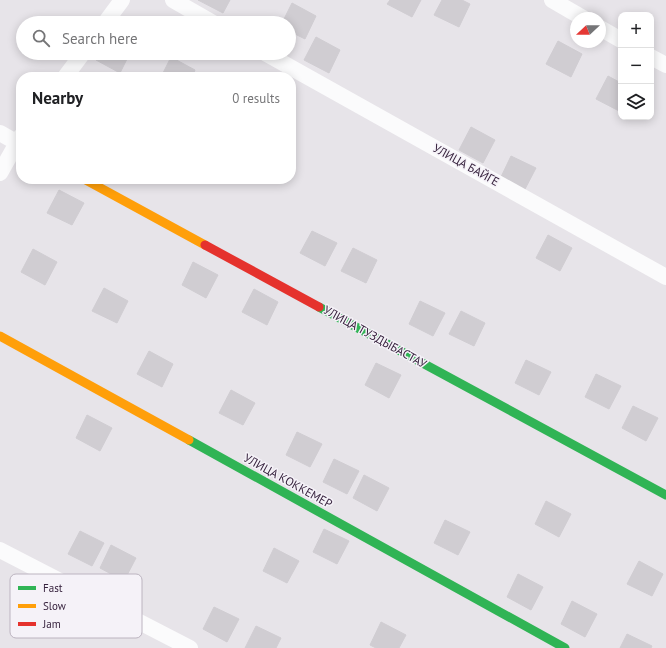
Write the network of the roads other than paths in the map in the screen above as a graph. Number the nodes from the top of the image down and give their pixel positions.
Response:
1 (122, 0) edge
2 (173, 0) edge
3 (552, 0) edge
4 (573, 12) edge
5 (110, 16) edge
6 (201, 16) edge
7 (606, 31) edge
8 (618, 38) edge
9 (654, 59) edge
10 (78, 60) edge
11 (278, 60) edge
12 (666, 66) edge
13 (69, 72) edge
14 (0, 133) edge
15 (16, 140) edge
16 (16, 146) edge
17 (0, 173) edge
18 (93, 184) edge
19 (666, 277) edge
20 (0, 336) edge
21 (666, 495) edge
22 (0, 550) edge
23 (47, 574) edge
24 (142, 623) edge
25 (190, 648) edge
26 (565, 648) edge

1 - 5 street
2 - 6 street
3 - 4 street
7 - 8 street
9 - 12 street
10 - 13 street
11 - 19 street, УЛИЦА БАЙГЕ
14 - 15 street
16 - 17 street
18 - 21 street, УЛИЦА ТУЗДЫБАСТАУ
20 - 26 street, УЛИЦА КОККЕМЕР
22 - 23 street
24 - 25 street

